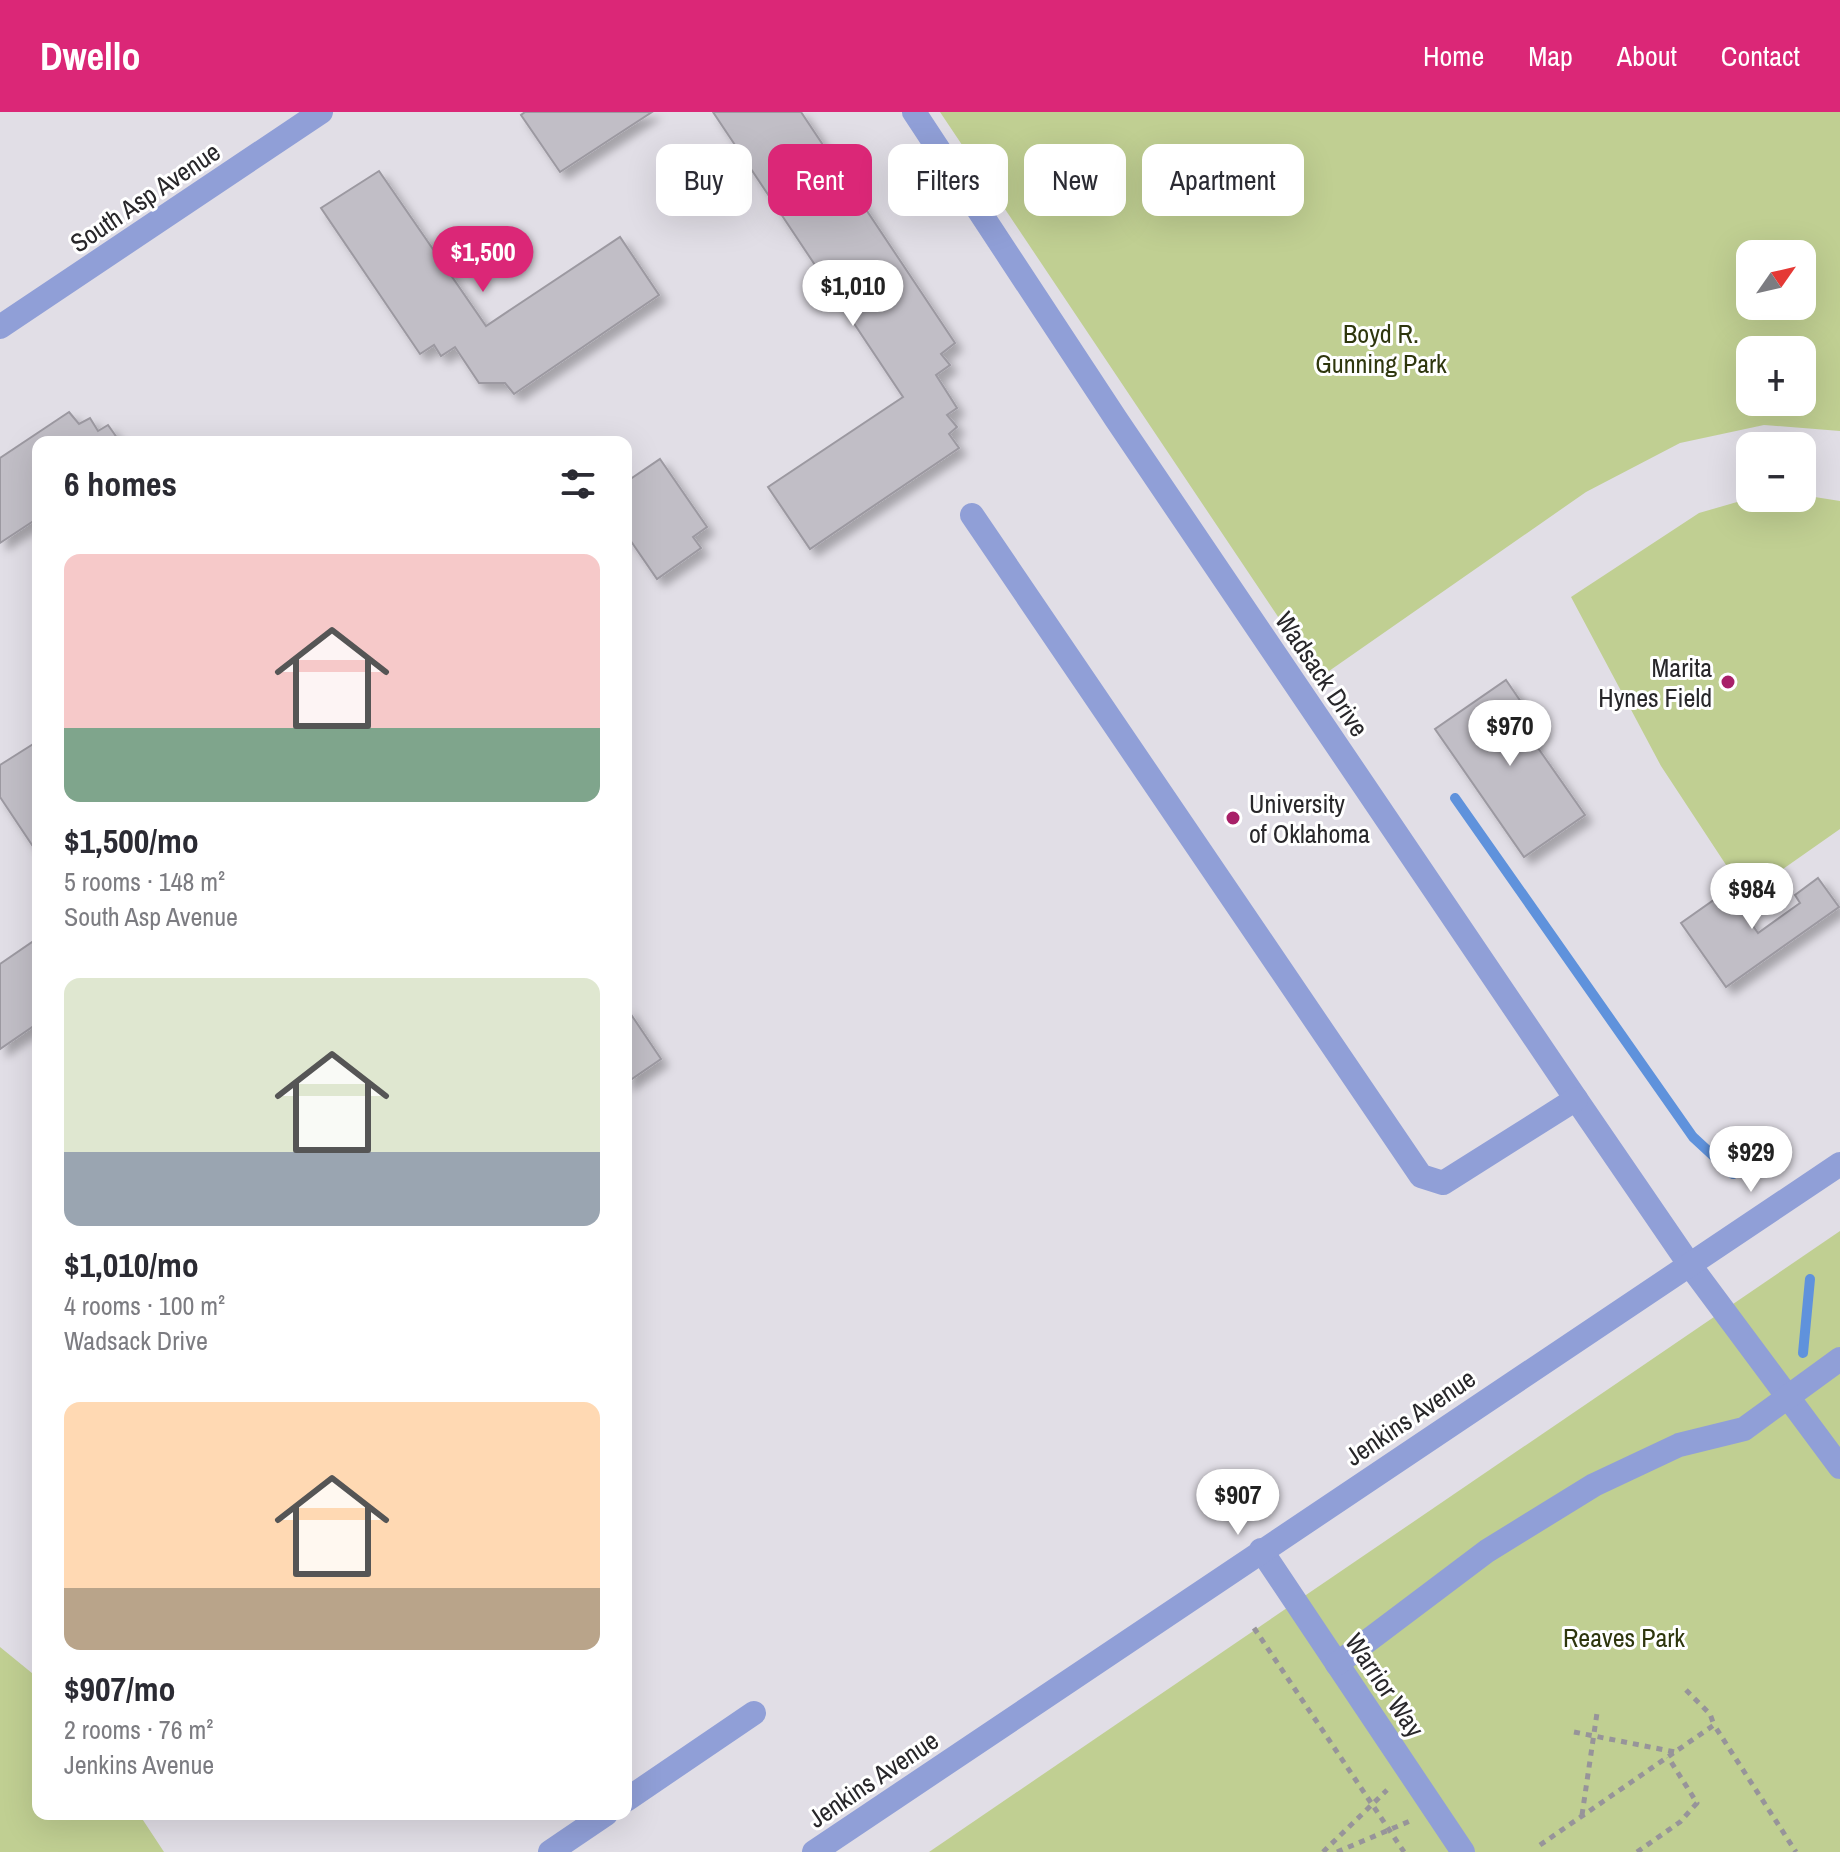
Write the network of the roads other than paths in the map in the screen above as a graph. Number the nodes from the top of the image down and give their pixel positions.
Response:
1 (321, 112) edge
2 (914, 112) edge
3 (0, 327) edge
4 (972, 515) dead end
5 (1576, 1099) junction
6 (1840, 1164) edge
7 (1689, 1264) junction
8 (1840, 1359) edge
9 (1787, 1398) junction
10 (1840, 1467) edge
11 (1261, 1550) junction
12 (1337, 1664) junction
13 (754, 1713) dead end
14 (632, 1796) edge
15 (597, 1820) edge
16 (550, 1852) edge
17 (814, 1852) edge
18 (1463, 1852) edge

1 - 3 street, South Asp Avenue
2 - 5 street, Wadsack Drive
4 - 5 street
5 - 7 street, Wadsack Drive
6 - 7 street, Jenkins Avenue
7 - 9 street, Wadsack Drive
7 - 11 street, Jenkins Avenue
8 - 9 street
9 - 10 street, Wadsack Drive
9 - 12 street
11 - 12 street, Warrior Way
11 - 17 street, Jenkins Avenue
12 - 18 street, Warrior Way
13 - 14 street
15 - 16 street

